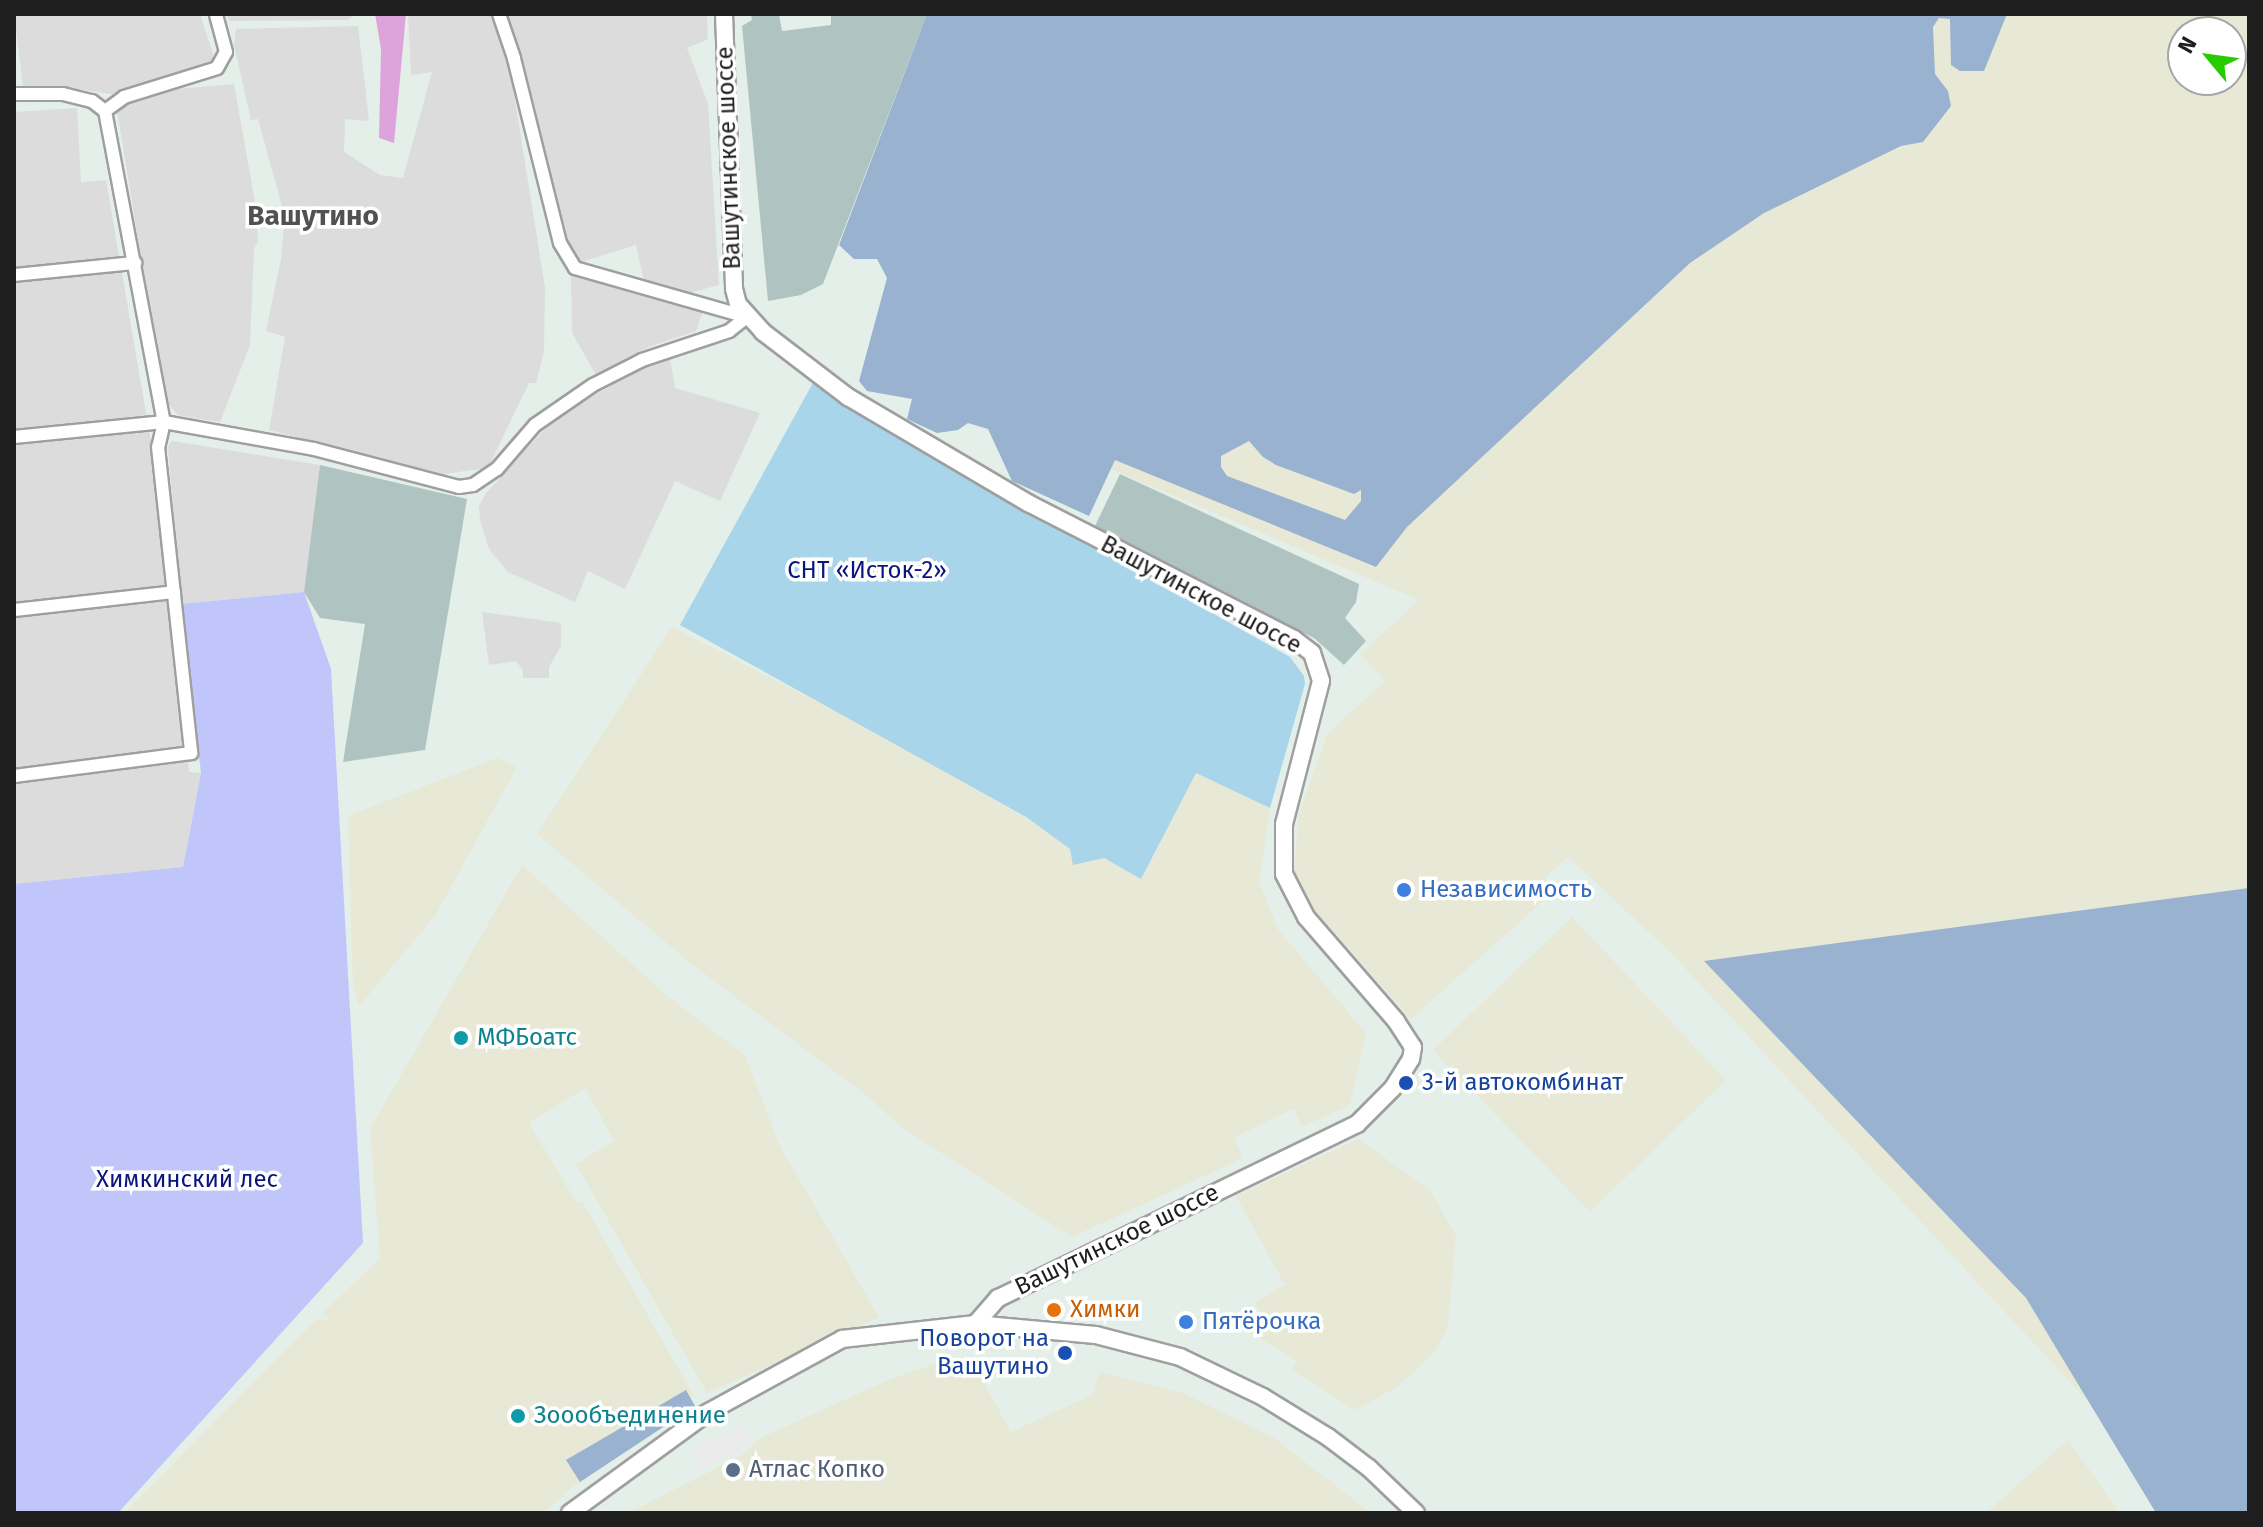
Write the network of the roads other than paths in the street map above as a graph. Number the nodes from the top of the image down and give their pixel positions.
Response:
1 (216, 14) edge
2 (499, 14) edge
3 (724, 14) edge
4 (14, 94) edge
5 (105, 111) junction
6 (135, 263) junction
7 (14, 275) edge
8 (747, 317) junction
9 (164, 422) junction
10 (14, 437) edge
11 (174, 592) junction
12 (14, 610) edge
13 (14, 776) edge
14 (975, 1324) junction
15 (570, 1513) edge
16 (1416, 1513) edge

1 - 5 street
2 - 8 street
3 - 8 street, Вашутинское шоссе
4 - 5 street
5 - 6 street
6 - 7 street
6 - 9 street
8 - 9 street
8 - 14 street, Вашутинское шоссе
9 - 10 street
9 - 11 street
11 - 12 street
11 - 13 street
14 - 15 street
14 - 16 street

